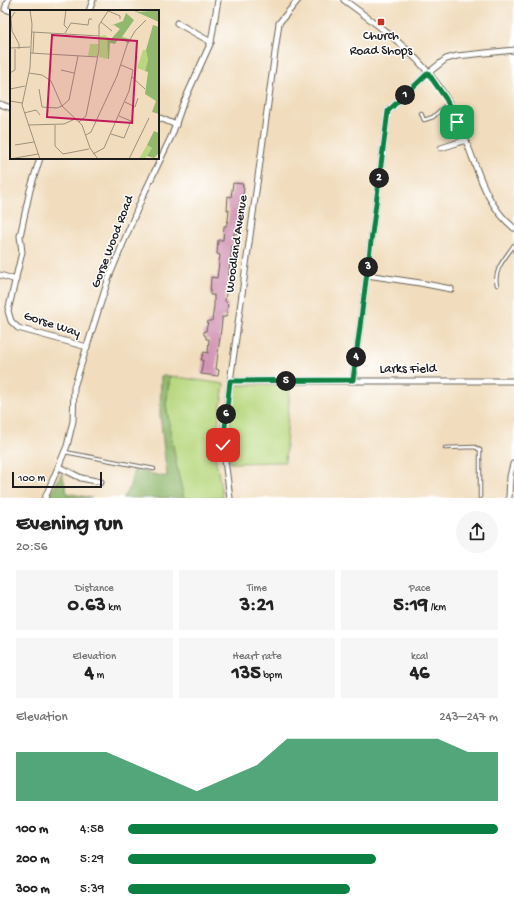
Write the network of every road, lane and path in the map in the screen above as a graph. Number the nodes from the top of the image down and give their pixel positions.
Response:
1 (8, 0) edge
2 (93, 0) edge
3 (218, 0) edge
4 (298, 0) edge
5 (344, 0) edge
6 (10, 10) edge
7 (89, 10) edge
8 (177, 23) dead end
9 (211, 42) junction
10 (514, 50) edge
11 (428, 73) junction
12 (448, 103) junction
13 (0, 104) edge
14 (10, 108) edge
15 (421, 113) dead end
16 (159, 117) edge
17 (176, 125) junction
18 (466, 140) junction
19 (441, 148) dead end
20 (40, 159) edge
21 (514, 228) edge
22 (514, 245) edge
23 (0, 275) edge
24 (366, 275) junction
25 (16, 280) junction
26 (497, 285) dead end
27 (450, 289) dead end
28 (87, 347) junction
29 (353, 380) junction
30 (230, 381) junction
31 (514, 381) edge
32 (444, 448) dead end
33 (65, 452) junction
34 (514, 464) edge
35 (60, 467) junction
36 (154, 469) dead end
37 (101, 482) dead end
38 (45, 498) edge
39 (230, 498) edge
40 (480, 498) edge
41 (509, 498) edge

1 - 6 street
2 - 7 street
3 - 9 street, Gorse Wood Road
4 - 30 street, Woodland Avenue
5 - 11 street
8 - 9 street
9 - 17 street, Gorse Wood Road
10 - 11 street
11 - 12 street
11 - 24 street
12 - 15 lane
12 - 18 street
13 - 14 street
16 - 17 street
17 - 28 street, Gorse Wood Road
18 - 19 street
18 - 21 street
20 - 25 street, Gorse Way
22 - 26 lane
23 - 25 street
24 - 27 street
24 - 29 street
25 - 28 street, Gorse Way
28 - 33 street, Gorse Wood Road
29 - 30 street, Larks Field
29 - 31 street, Larks Field
30 - 39 street, Woodland Avenue
32 - 40 lane
33 - 35 street, Gorse Wood Road
33 - 36 lane
34 - 41 street
35 - 37 street
35 - 38 street, Gorse Wood Road

